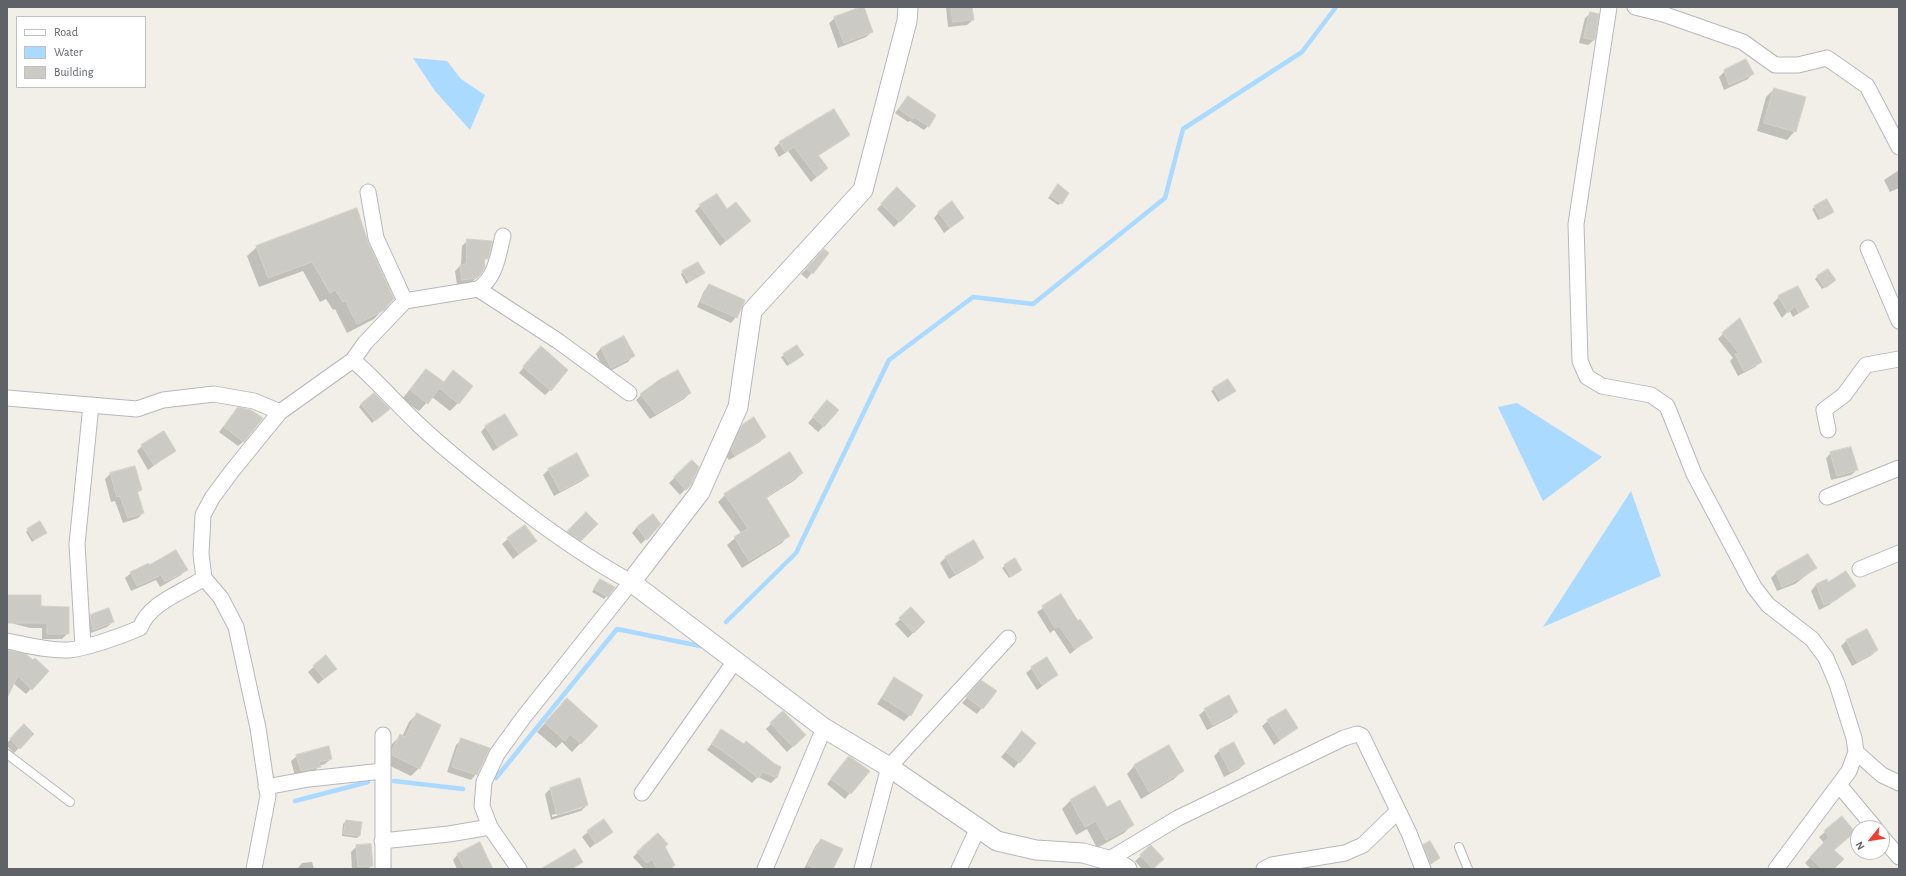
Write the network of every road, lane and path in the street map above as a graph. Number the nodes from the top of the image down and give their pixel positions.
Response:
1 (908, 7) edge
2 (1609, 7) edge
3 (1635, 7) edge
4 (1899, 148) edge
5 (368, 192) dead end
6 (503, 236) dead end
7 (1868, 248) dead end
8 (478, 289) junction
9 (405, 301) junction
10 (1899, 321) edge
11 (1899, 359) edge
12 (352, 360) junction
13 (629, 392) dead end
14 (7, 398) edge
15 (91, 405) junction
16 (280, 412) junction
17 (1828, 430) dead end
18 (1899, 468) edge
19 (1827, 497) dead end
20 (1899, 553) edge
21 (1860, 569) dead end
22 (204, 578) junction
23 (631, 582) junction
24 (1008, 638) dead end
25 (7, 642) edge
26 (83, 646) junction
27 (735, 661) junction
28 (824, 728) junction
29 (383, 735) dead end
30 (1856, 752) junction
31 (7, 754) edge
32 (889, 767) junction
33 (383, 770) junction
34 (1899, 783) edge
35 (1839, 785) junction
36 (266, 787) junction
37 (642, 793) dead end
38 (70, 802) dead end
39 (1398, 811) junction
40 (1868, 820) edge
41 (490, 827) junction
42 (978, 828) junction
43 (382, 841) junction
44 (1890, 846) edge
45 (1460, 848) dead end
46 (1899, 857) edge
47 (1108, 860) junction
48 (254, 869) edge
49 (383, 869) edge
50 (519, 869) edge
51 (765, 869) edge
52 (862, 869) edge
53 (959, 869) edge
54 (1127, 869) edge
55 (1264, 869) edge
56 (1423, 869) edge
57 (1468, 869) edge
58 (1776, 869) edge

1 - 23 street
2 - 30 street
3 - 4 street
5 - 9 street
6 - 8 street
7 - 10 street
8 - 9 street
8 - 13 street
9 - 12 street
11 - 17 street
12 - 16 street
12 - 23 street
14 - 15 street
15 - 16 street
15 - 26 street
16 - 22 street
18 - 19 street
20 - 21 street
22 - 26 street
22 - 36 street
23 - 27 street
23 - 41 street
24 - 32 street
25 - 26 street
27 - 28 street
27 - 37 street
28 - 32 street
28 - 51 street
29 - 33 street
30 - 34 street
30 - 35 street
31 - 38 lane
32 - 42 street
32 - 52 street
33 - 36 street
33 - 43 street
35 - 40 street
35 - 58 street
36 - 48 street
39 - 47 street
39 - 55 street
39 - 56 street
41 - 43 street
41 - 50 street
42 - 47 street
42 - 53 street
43 - 49 street
44 - 46 street
45 - 57 lane
47 - 54 street

